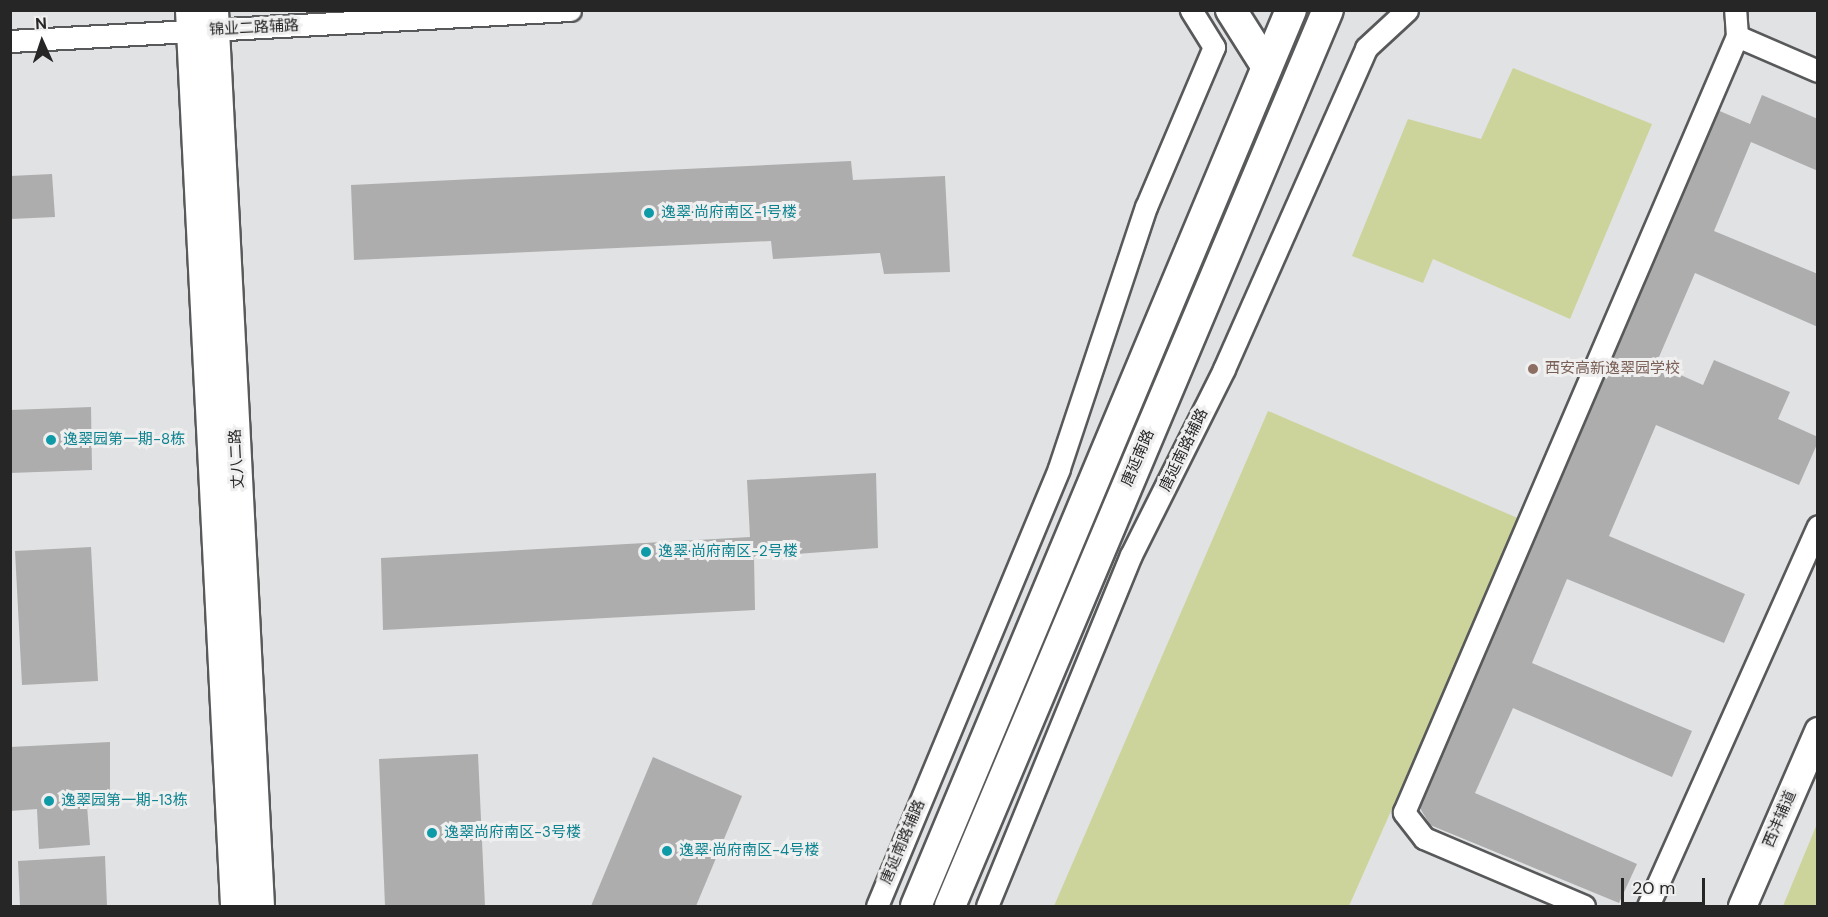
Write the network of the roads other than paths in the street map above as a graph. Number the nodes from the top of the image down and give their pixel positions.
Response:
1 (570, 10) edge
2 (1191, 10) edge
3 (1231, 10) edge
4 (1292, 10) edge
5 (1328, 10) edge
6 (1407, 10) edge
7 (1735, 10) edge
8 (202, 20) edge
9 (1737, 36) junction
10 (10, 41) edge
11 (1267, 67) junction
12 (1818, 71) edge
13 (1818, 526) edge
14 (1812, 555) edge
15 (1818, 731) edge
16 (234, 906) edge
17 (260, 906) edge
18 (877, 906) edge
19 (916, 906) edge
20 (950, 906) edge
21 (987, 906) edge
22 (1584, 906) edge
23 (1648, 906) edge
24 (1742, 906) edge

1 - 8 street, 锦业二路辅路
2 - 18 street, 唐延南路辅路
3 - 11 main road
4 - 11 main road
5 - 20 main road, 唐延南路
6 - 21 street, 唐延南路辅路
7 - 9 street
8 - 10 street, 锦业二路辅路
8 - 16 street, 丈八二路
8 - 17 street, 丈八二路
9 - 12 street
9 - 22 street
11 - 19 main road
13 - 14 street
14 - 23 street
15 - 24 street, 西沣辅道

